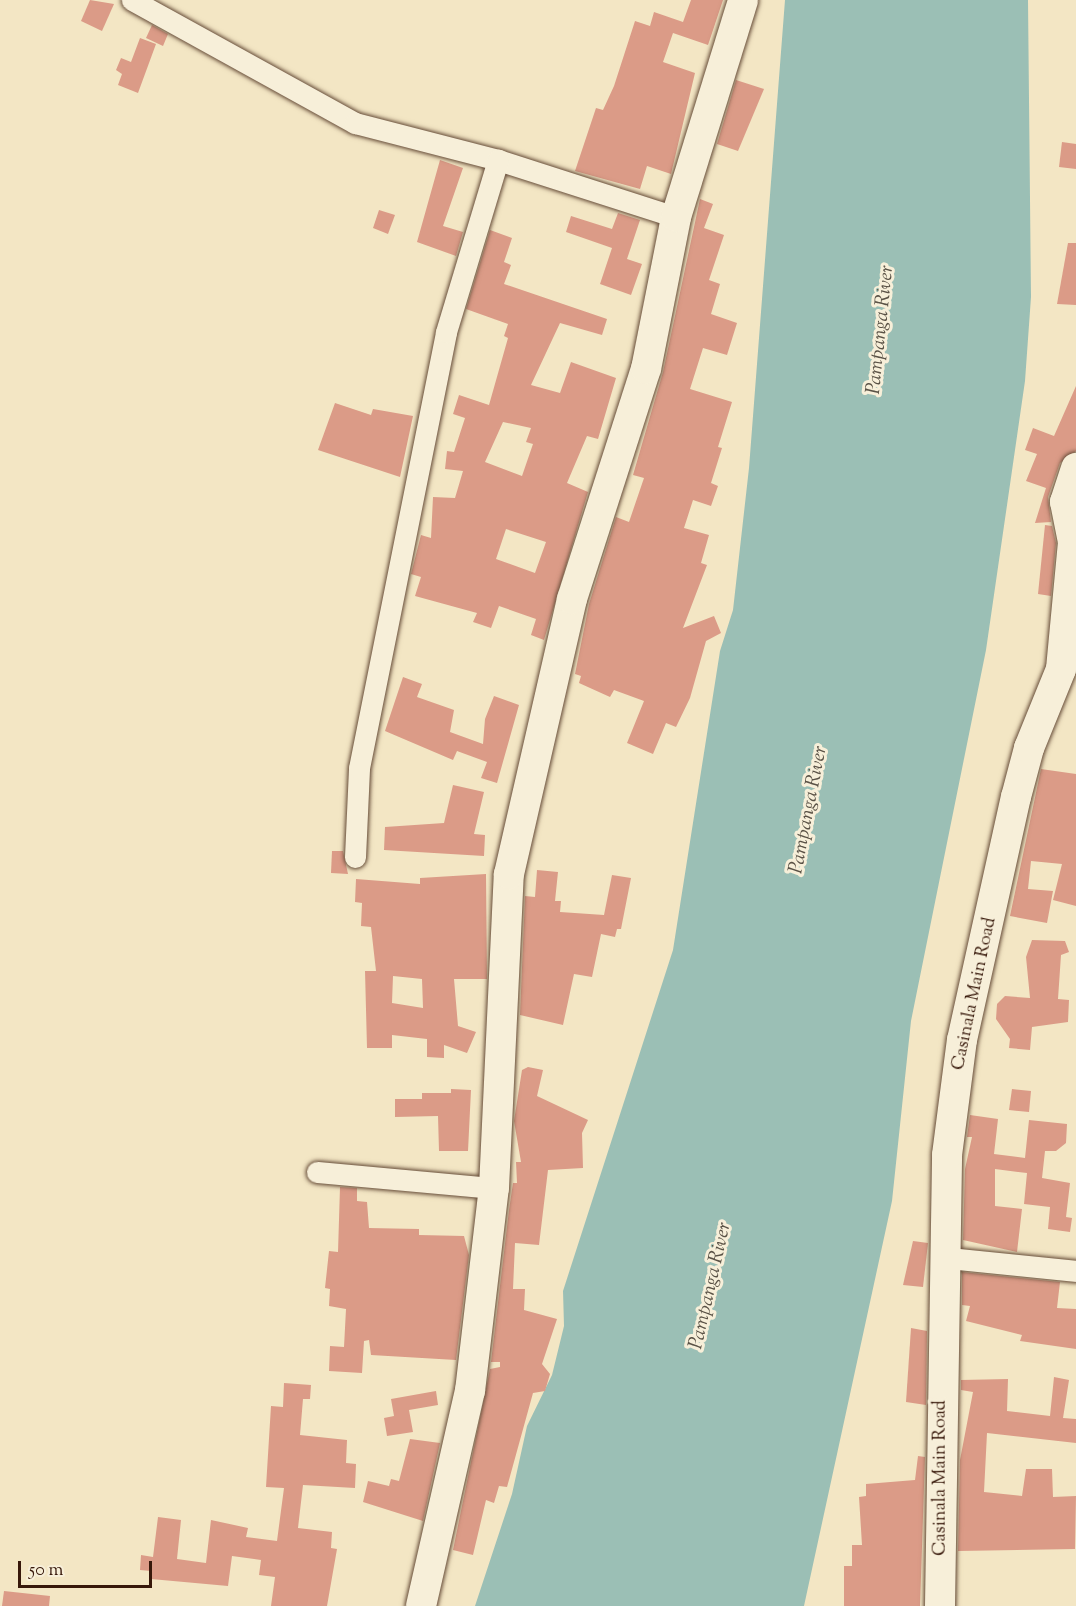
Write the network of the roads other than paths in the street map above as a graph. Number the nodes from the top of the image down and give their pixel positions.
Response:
1 (132, 0) edge
2 (743, 0) edge
3 (498, 160) junction
4 (676, 217) junction
5 (1076, 468) edge
6 (1075, 542) edge
7 (355, 856) dead end
8 (317, 1172) dead end
9 (494, 1188) junction
10 (949, 1258) junction
11 (1076, 1271) edge
12 (421, 1606) edge
13 (940, 1606) edge

1 - 3 street
2 - 4 main road
3 - 4 street
3 - 7 street
4 - 9 main road
5 - 6 main road, Casinala Main Road
6 - 10 main road, Casinala Main Road
8 - 9 street
9 - 12 main road
10 - 11 street
10 - 13 main road, Casinala Main Road

